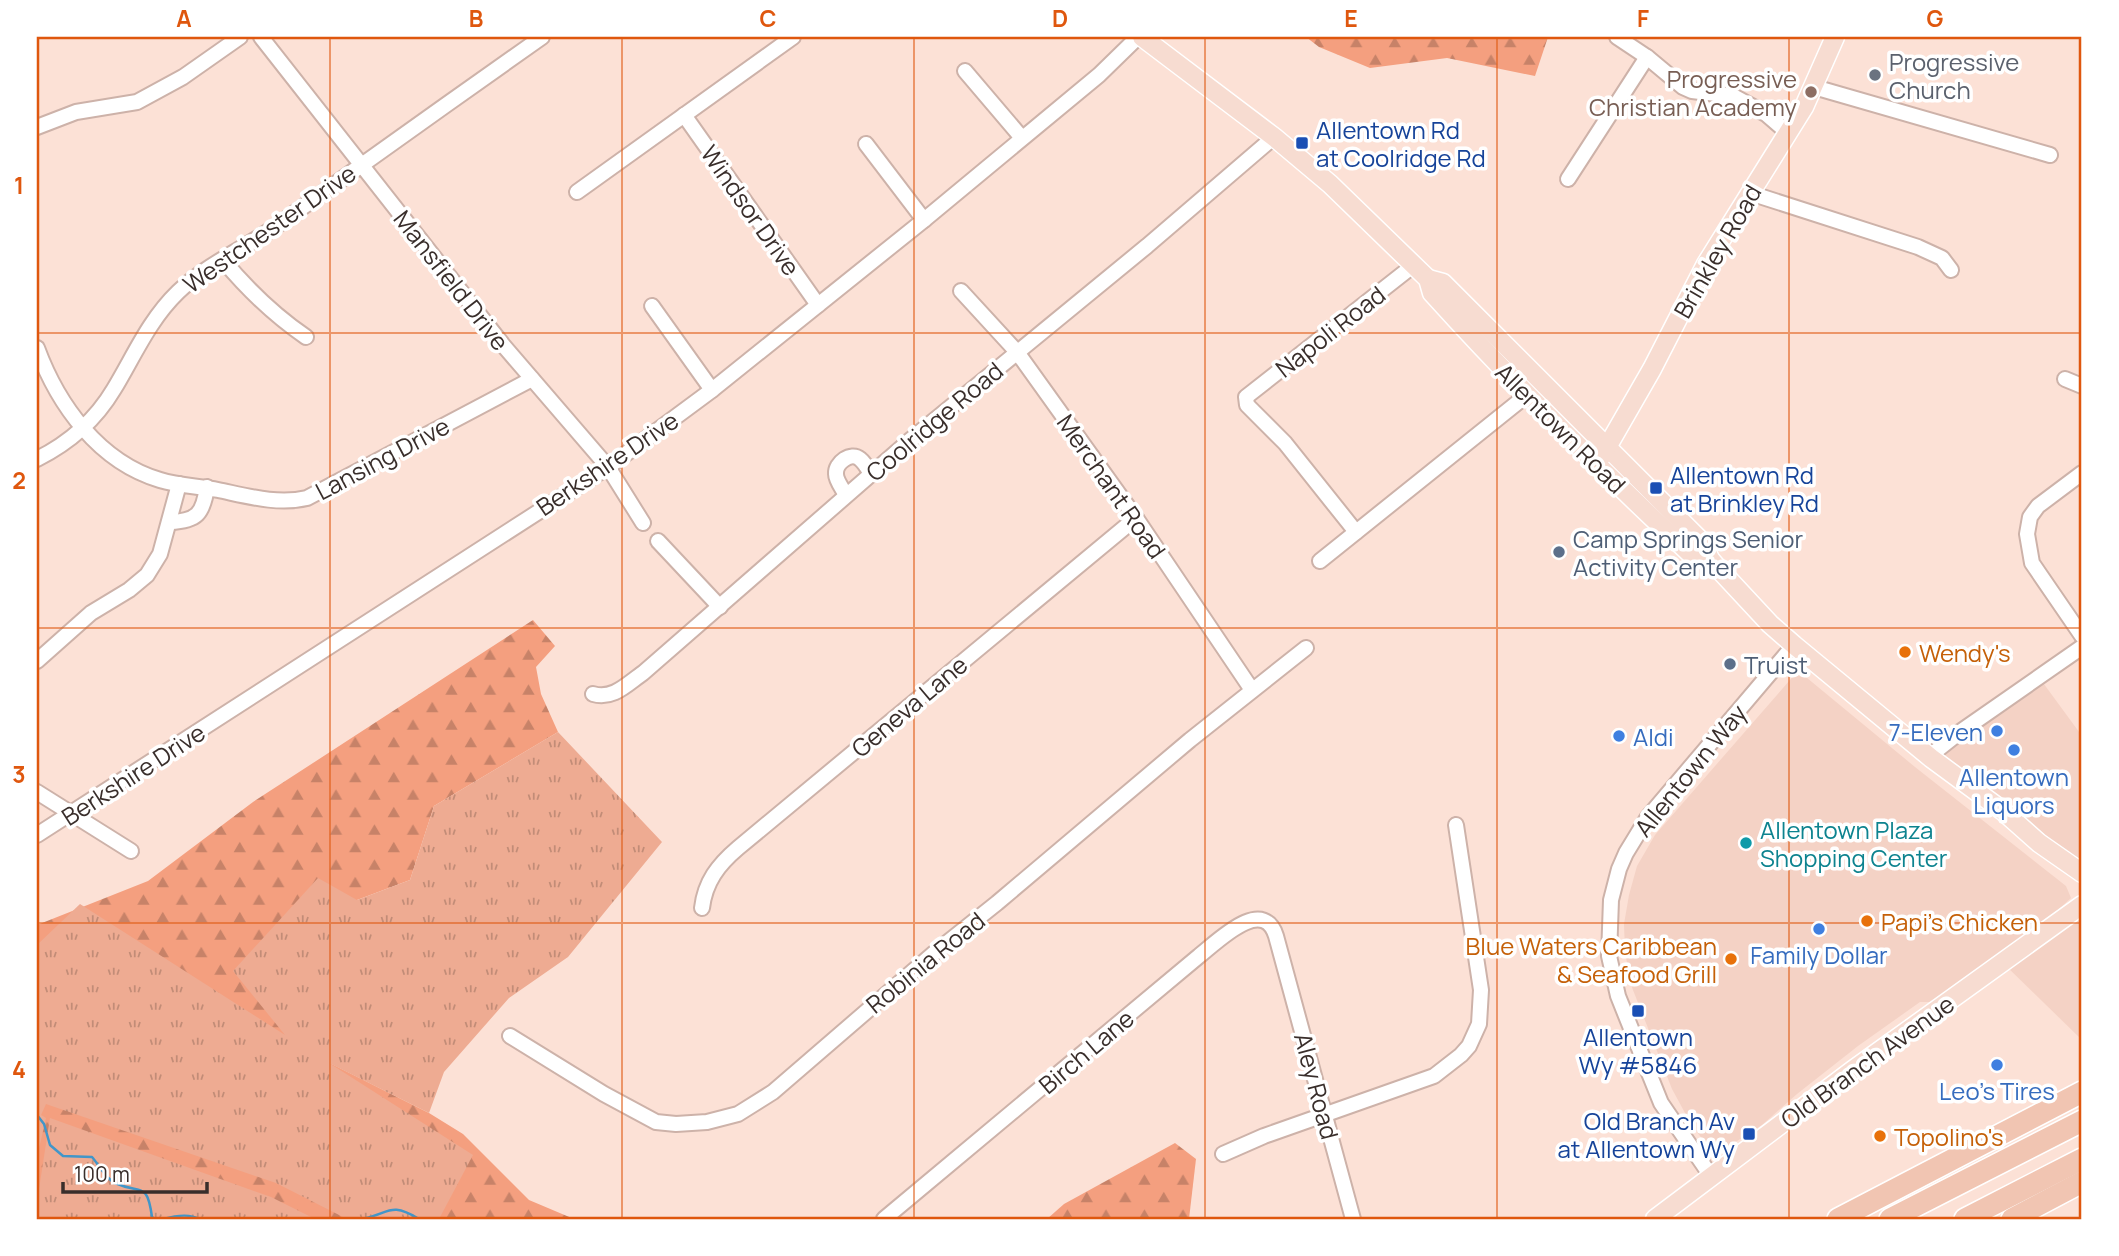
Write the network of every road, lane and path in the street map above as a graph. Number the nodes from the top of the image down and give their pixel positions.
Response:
1 (240, 37) edge
2 (261, 37) edge
3 (542, 37) edge
4 (793, 37) edge
5 (1140, 37) edge
6 (1617, 37) edge
7 (1835, 37) edge
8 (1647, 57) junction
9 (965, 71) dead end
10 (1814, 87) junction
11 (684, 115) junction
12 (37, 127) edge
13 (1788, 133) junction
14 (1273, 137) junction
15 (1022, 138) junction
16 (866, 144) dead end
17 (2050, 155) dead end
18 (361, 163) junction
19 (1568, 179) dead end
20 (577, 192) dead end
21 (1750, 193) junction
22 (924, 220) junction
23 (223, 260) junction
24 (1414, 265) junction
25 (1951, 270) dead end
26 (1428, 279) junction
27 (961, 291) dead end
28 (818, 305) junction
29 (652, 306) dead end
30 (306, 337) dead end
31 (37, 348) edge
32 (1017, 352) junction
33 (532, 379) junction
34 (2065, 379) dead end
35 (2082, 386) edge
36 (712, 390) junction
37 (1527, 395) junction
38 (83, 429) junction
39 (1607, 448) junction
40 (37, 459) edge
41 (1596, 465) junction
42 (608, 467) junction
43 (2082, 473) edge
44 (871, 474) junction
45 (178, 484) junction
46 (207, 487) junction
47 (846, 495) junction
48 (1136, 519) junction
49 (170, 522) junction
50 (643, 523) dead end
51 (1356, 532) junction
52 (657, 541) dead end
53 (1710, 559) junction
54 (1320, 561) dead end
55 (720, 607) junction
56 (2082, 636) edge
57 (1794, 645) junction
58 (2082, 647) edge
59 (1307, 648) dead end
60 (37, 661) edge
61 (1252, 690) junction
62 (593, 694) dead end
63 (1931, 758) junction
64 (37, 792) edge
65 (71, 814) junction
66 (1456, 825) dead end
67 (37, 835) edge
68 (131, 851) dead end
69 (2082, 873) edge
70 (2082, 905) edge
71 (702, 908) dead end
72 (1280, 952) joint
73 (510, 1035) dead end
74 (2082, 1092) edge
75 (1325, 1115) junction
76 (2082, 1121) edge
77 (1223, 1154) dead end
78 (2082, 1159) edge
79 (1711, 1176) junction
80 (2082, 1182) edge
81 (884, 1219) edge
82 (1353, 1219) edge
83 (1654, 1219) edge
84 (1838, 1219) edge
85 (1890, 1219) edge
86 (1965, 1219) edge
87 (2012, 1219) edge

1 - 12 street
2 - 18 street, Mansfield Drive
3 - 18 street, Westchester Drive
4 - 11 street
5 - 14 main road, Allentown Road
5 - 15 street, Berkshire Drive
6 - 8 street
7 - 10 main road, Brinkley Road
8 - 13 street
8 - 19 street
9 - 15 street
10 - 13 main road, Brinkley Road
10 - 17 street
11 - 20 street
11 - 28 street, Windsor Drive
13 - 21 main road, Brinkley Road
14 - 24 main road, Allentown Road
14 - 32 street, Coolridge Road
15 - 22 street, Berkshire Drive
16 - 22 street
18 - 23 street, Westchester Drive
18 - 33 street, Mansfield Drive
21 - 25 street
21 - 39 main road, Brinkley Road
22 - 28 street, Berkshire Drive
23 - 30 street
23 - 38 street, Westchester Drive
24 - 26 main road, Allentown Road
24 - 51 street, Napoli Road
26 - 37 main road, Allentown Road
26 - 39 main road, Allentown Road
27 - 32 street, Merchant Road
28 - 36 street, Berkshire Drive
29 - 36 street
31 - 38 street, Lansing Drive
32 - 44 street, Coolridge Road
32 - 48 street, Merchant Road
33 - 42 street, Mansfield Drive
33 - 46 street, Lansing Drive
34 - 35 street
36 - 42 street, Berkshire Drive
37 - 41 main road, Allentown Road
37 - 51 street
38 - 40 street, Westchester Drive
38 - 45 street, Lansing Drive
39 - 41 main road, Brinkley Road
39 - 53 main road, Allentown Road
41 - 53 main road, Allentown Road
42 - 50 street, Mansfield Drive
42 - 65 street, Berkshire Drive
43 - 56 street
44 - 47 street, Coolridge Road
44 - 47 street
45 - 46 street, Lansing Drive
45 - 49 street
46 - 49 street
47 - 55 street, Coolridge Road
48 - 61 street, Merchant Road
48 - 71 street, Geneva Lane
49 - 60 street
51 - 54 street
52 - 55 street
53 - 57 main road, Allentown Road
55 - 62 street, Coolridge Road
57 - 63 main road, Allentown Road
57 - 79 street, Allentown Way
58 - 63 street
59 - 61 street, Robinia Road
61 - 73 street, Robinia Road
63 - 69 main road, Allentown Road
64 - 65 street
65 - 67 street, Berkshire Drive
65 - 68 street
66 - 75 street
70 - 79 main road, Old Branch Avenue
72 - 75 street, Aley Road
72 - 81 street, Birch Lane
74 - 84 highway
75 - 77 street
75 - 82 street, Aley Road
76 - 85 highway
78 - 86 highway
79 - 83 main road, Old Branch Avenue
80 - 87 highway

